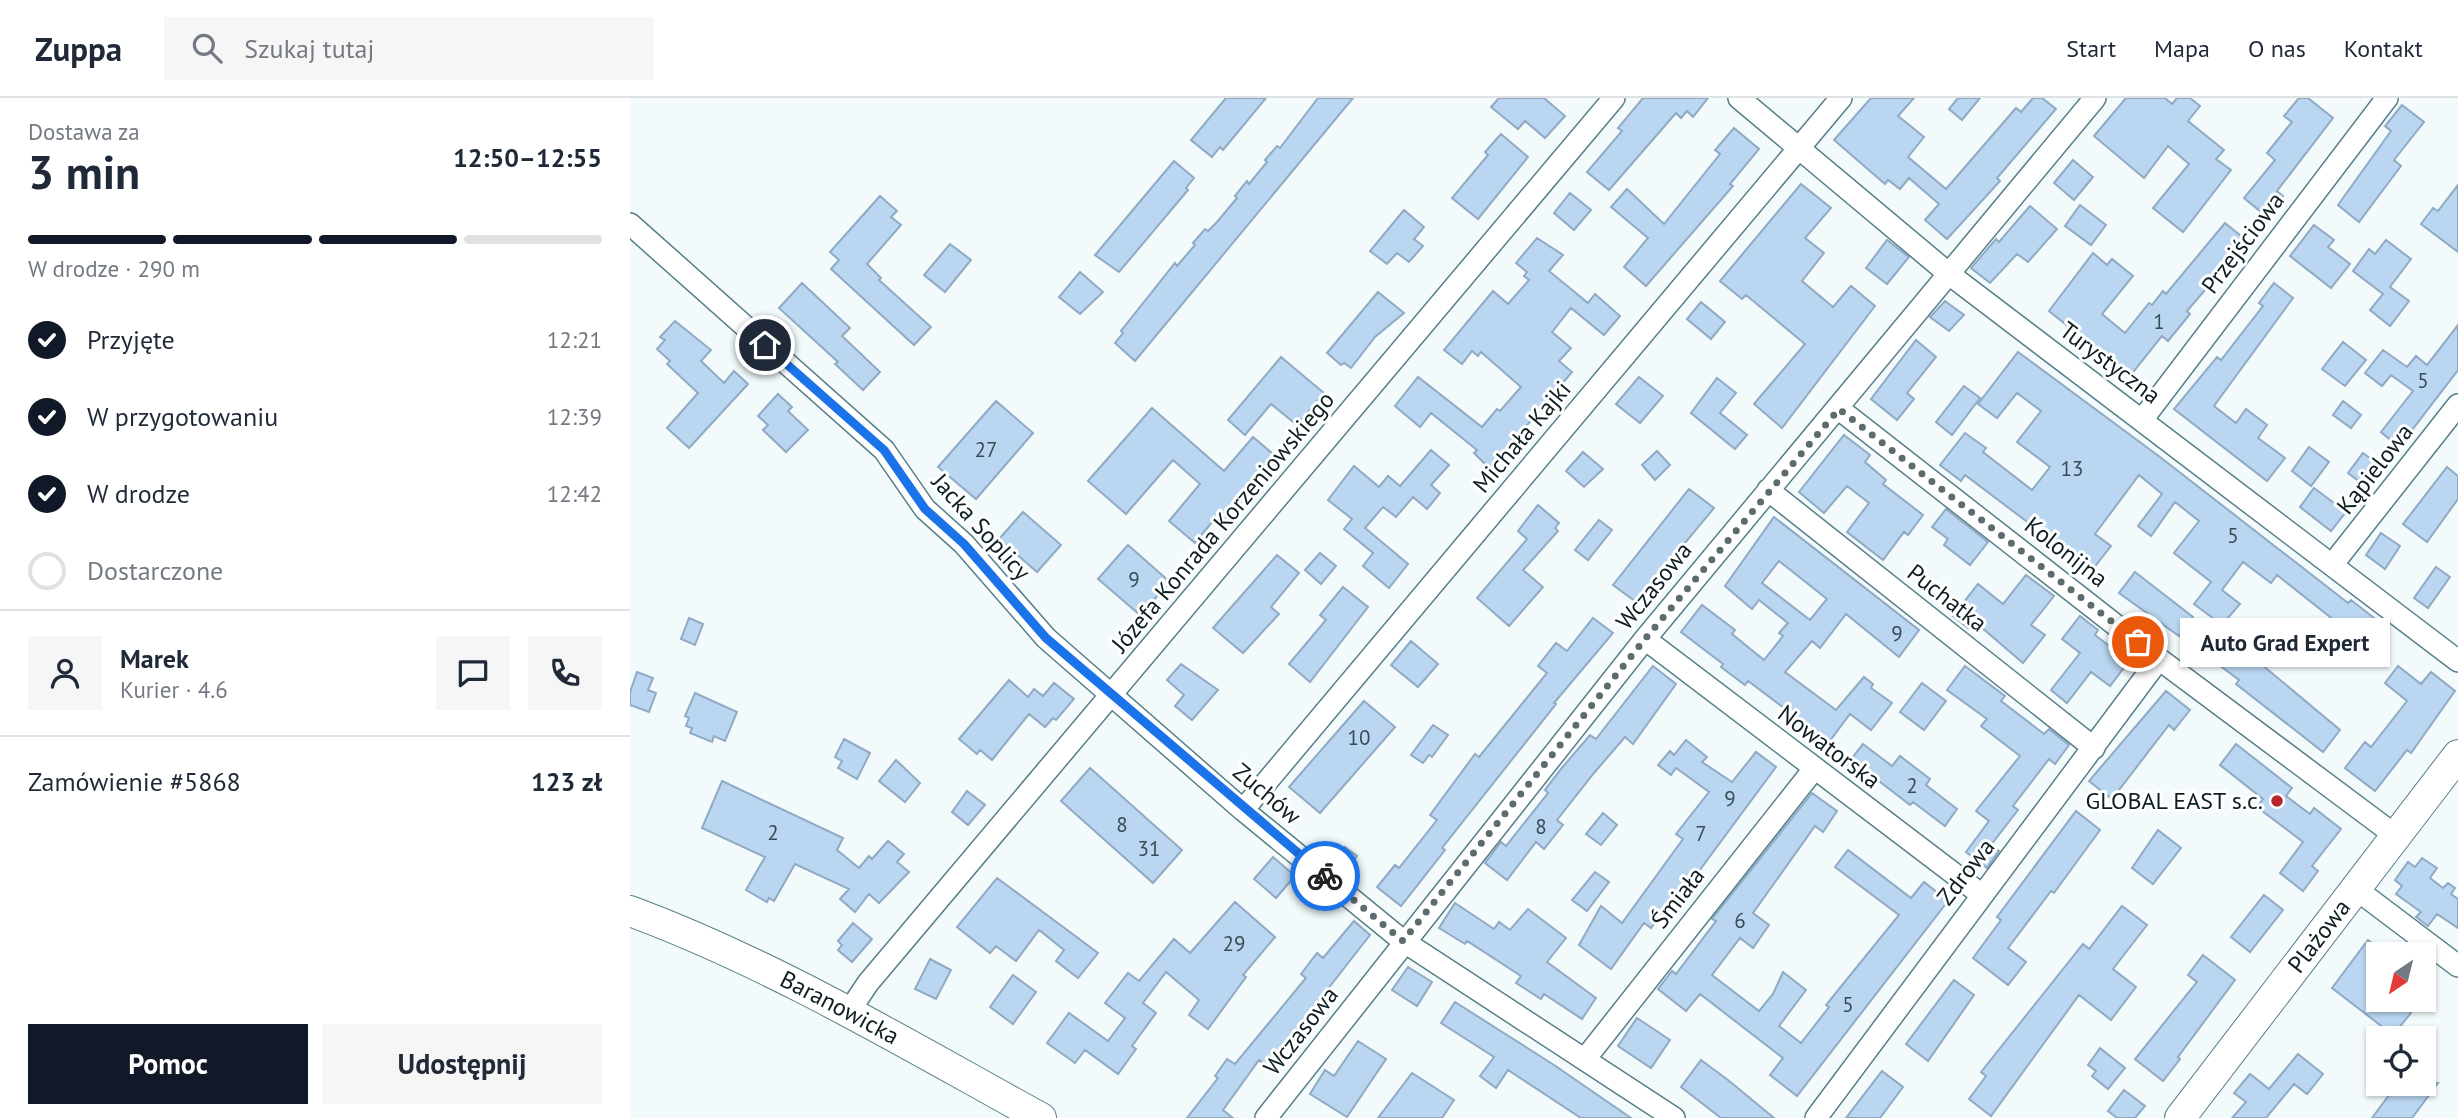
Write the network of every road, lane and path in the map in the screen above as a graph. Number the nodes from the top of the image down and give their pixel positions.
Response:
1 (1614, 98) edge
2 (1738, 98) edge
3 (1841, 98) edge
4 (2095, 98) edge
5 (2387, 98) edge
6 (1798, 149) junction
7 (630, 224) edge
8 (1949, 274) junction
9 (2458, 405) edge
10 (1839, 409) junction
11 (2142, 420) junction
12 (1768, 490) junction
13 (2333, 565) junction
14 (1046, 638) joint
15 (1645, 639) junction
16 (2159, 659) junction
17 (2458, 661) edge
18 (1112, 696) junction
19 (2094, 748) junction
20 (2458, 755) edge
21 (1814, 769) junction
22 (1244, 810) junction
23 (2396, 836) junction
24 (2356, 889) junction
25 (1982, 895) junction
26 (630, 911) edge
27 (1403, 941) junction
28 (2458, 966) edge
29 (848, 1013) junction
30 (1584, 1059) junction
31 (1041, 1118) edge
32 (1266, 1118) edge
33 (1674, 1118) edge
34 (1816, 1118) edge
35 (2180, 1118) edge

1 - 18 street, Józefa Konrada Korzeniowskiego
2 - 6 street, Turystyczna
3 - 6 street, Michała Kajki
4 - 8 street, Wczasowa
5 - 11 street, Przejściowa
6 - 8 street, Turystyczna
6 - 22 street, Michała Kajki
7 - 14 street, Jacka Soplicy
8 - 10 street, Wczasowa
8 - 11 street, Turystyczna
9 - 13 street, Kąpielowa
10 - 12 street, Wczasowa
10 - 16 street, Kolonijna
11 - 13 street, Turystyczna
12 - 15 street, Wczasowa
12 - 19 street, Puchatka
13 - 17 street, Turystyczna
14 - 18 street, Zuchów
15 - 21 street, Nowatorska
15 - 27 street, Wczasowa
16 - 19 street, Zdrowa
16 - 23 street, Kolonijna
18 - 22 street, Zuchów
18 - 29 street, Józefa Konrada Korzeniowskiego
19 - 25 street, Zdrowa
20 - 23 street, Plażowa
21 - 25 street, Nowatorska
21 - 30 street, Śmiała
22 - 27 street, Zuchów
23 - 24 street, Plażowa
24 - 28 street
24 - 35 street, Plażowa
25 - 34 street, Zdrowa
26 - 29 street, Baranowicka
27 - 30 street, Zuchów
27 - 32 street, Wczasowa
29 - 31 street, Baranowicka
30 - 33 street, Zuchów

